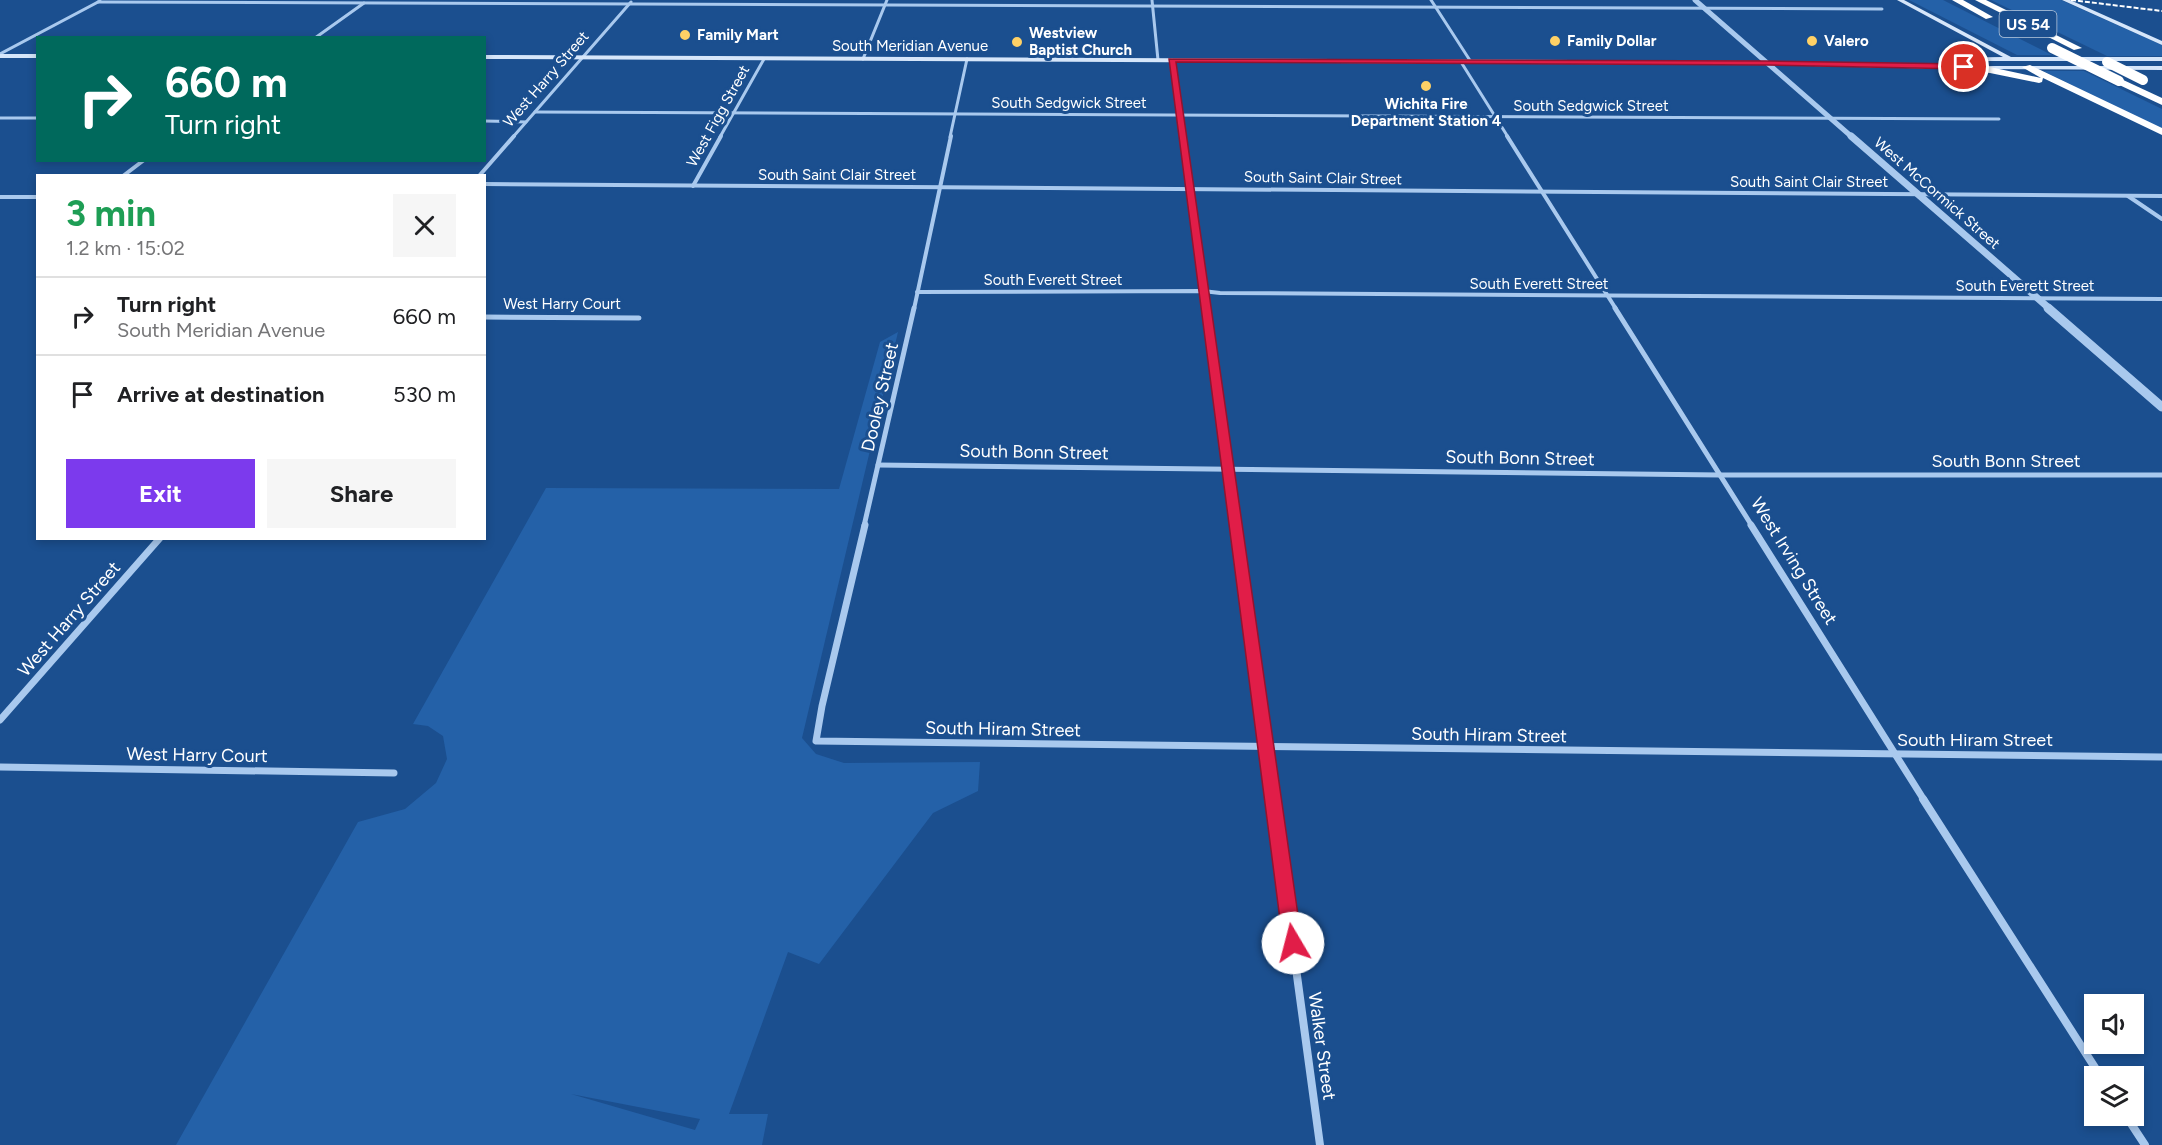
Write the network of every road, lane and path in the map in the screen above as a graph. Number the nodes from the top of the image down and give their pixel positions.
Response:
1 (633, 0) edge
2 (887, 0) edge
3 (1152, 0) edge
4 (1431, 0) edge
5 (1695, 0) edge
6 (1900, 0) edge
7 (1956, 0) edge
8 (1979, 0) edge
9 (2065, 0) edge
10 (100, 1) edge
11 (366, 1) edge
12 (630, 4) junction
13 (885, 6) junction
14 (1153, 7) junction
15 (1436, 8) junction
16 (1705, 9) junction
17 (1882, 9) dead end
18 (2009, 26) dead end
19 (318, 36) edge
20 (2041, 42) dead end
21 (2162, 43) edge
22 (1985, 45) junction
23 (0, 55) edge
24 (36, 56) edge
25 (486, 57) edge
26 (582, 57) junction
27 (2010, 58) junction
28 (764, 59) junction
29 (863, 59) junction
30 (967, 59) junction
31 (1977, 59) junction
32 (2162, 59) edge
33 (1158, 60) junction
34 (1172, 60) junction
35 (1461, 62) junction
36 (1471, 62) junction
37 (1767, 63) junction
38 (1943, 66) junction
39 (2027, 67) junction
40 (2162, 68) edge
41 (2072, 90) junction
42 (2162, 90) edge
43 (2162, 102) edge
44 (535, 112) junction
45 (734, 112) junction
46 (955, 114) junction
47 (1179, 116) junction
48 (0, 118) edge
49 (36, 118) edge
50 (1498, 118) junction
51 (1832, 119) junction
52 (1999, 119) dead end
53 (486, 121) edge
54 (526, 122) junction
55 (2162, 132) edge
56 (141, 162) edge
57 (126, 174) edge
58 (481, 174) edge
59 (486, 184) edge
60 (693, 186) junction
61 (939, 187) junction
62 (1189, 189) junction
63 (1545, 193) junction
64 (1919, 195) junction
65 (2127, 195) junction
66 (2162, 196) edge
67 (0, 197) edge
68 (36, 197) edge
69 (2162, 219) edge
70 (1203, 291) junction
71 (917, 292) junction
72 (1610, 296) junction
73 (2038, 299) junction
74 (2162, 299) edge
75 (486, 317) edge
76 (639, 318) dead end
77 (2162, 406) edge
78 (878, 465) junction
79 (1228, 471) junction
80 (1720, 475) junction
81 (2162, 475) edge
82 (158, 540) edge
83 (0, 720) edge
84 (816, 741) joint
85 (1266, 747) junction
86 (1895, 755) junction
87 (2162, 757) edge
88 (0, 767) edge
89 (394, 773) dead end
90 (2094, 1066) edge
91 (2133, 1126) edge
92 (1320, 1145) edge
93 (2145, 1145) edge

1 - 12 street, West Harry Street
2 - 13 street
3 - 14 street
4 - 15 street
5 - 16 street, West McCormick Street
6 - 22 main road
7 - 18 highway, US 54
8 - 42 highway, US 54, bridge
9 - 21 main road
10 - 11 street
10 - 23 street
11 - 12 street
11 - 19 street
12 - 13 street
12 - 26 street, West Harry Street
13 - 14 street
13 - 29 street
14 - 15 street
14 - 33 street
15 - 16 street
15 - 36 street
16 - 17 street
16 - 37 street, West McCormick Street
20 - 43 highway, US 54, bridge
22 - 27 main road
22 - 31 main road
23 - 24 main road
25 - 26 main road, South Meridian Avenue
26 - 28 main road, South Meridian Avenue
26 - 44 street, West Harry Street
27 - 31 main road, South Meridian Avenue
27 - 32 main road, South Meridian Avenue
27 - 39 main road
28 - 29 main road, South Meridian Avenue
28 - 45 street, West Figg Street
29 - 30 main road, South Meridian Avenue
30 - 33 main road, South Meridian Avenue
30 - 46 street, Dooley Street
31 - 37 main road, South Meridian Avenue
33 - 34 main road, South Meridian Avenue
34 - 35 main road, South Meridian Avenue
34 - 47 street, Walker Street
35 - 36 main road, South Meridian Avenue
35 - 50 street, West Irving Street
36 - 37 main road, South Meridian Avenue
37 - 38 main road, South Meridian Avenue
37 - 51 street, West McCormick Street
38 - 39 main road, South Meridian Avenue
38 - 41 highway
39 - 40 main road, South Meridian Avenue
39 - 41 highway
41 - 55 highway
44 - 45 street, South Sedgwick Street
44 - 54 street, West Harry Street
45 - 46 street, South Sedgwick Street
45 - 60 street, West Figg Street
46 - 47 street, South Sedgwick Street
46 - 61 street, Dooley Street
47 - 50 street, South Sedgwick Street
47 - 62 street, Walker Street
48 - 49 street
50 - 51 street, South Sedgwick Street
50 - 63 street, West Irving Street
51 - 52 street, South Sedgwick Street
51 - 64 street, West McCormick Street
53 - 54 street
54 - 58 street, West Harry Street
56 - 57 street
59 - 60 street, South Saint Clair Street
60 - 61 street, South Saint Clair Street
61 - 62 street, South Saint Clair Street
61 - 71 street, Dooley Street
62 - 63 street, South Saint Clair Street
62 - 70 street, Walker Street
63 - 64 street, South Saint Clair Street
63 - 72 street, West Irving Street
64 - 65 street, South Saint Clair Street
64 - 73 street, West McCormick Street
65 - 66 street, South Saint Clair Street
65 - 69 street
67 - 68 street
70 - 71 street, South Everett Street
70 - 72 street, South Everett Street
70 - 79 street, Walker Street
71 - 78 street, Dooley Street
72 - 73 street, South Everett Street
72 - 80 street, West Irving Street
73 - 74 street, South Everett Street
73 - 77 street, West McCormick Street
75 - 76 street, West Harry Court
78 - 79 street, South Bonn Street
78 - 84 street, Dooley Street
79 - 80 street, South Bonn Street
79 - 85 street, Walker Street
80 - 81 street, South Bonn Street
80 - 86 street, West Irving Street
82 - 83 street, West Harry Street
84 - 85 street, South Hiram Street
85 - 86 street, South Hiram Street
85 - 92 street, Walker Street
86 - 87 street, South Hiram Street
86 - 90 street, West Irving Street
88 - 89 street, West Harry Court
91 - 93 street

